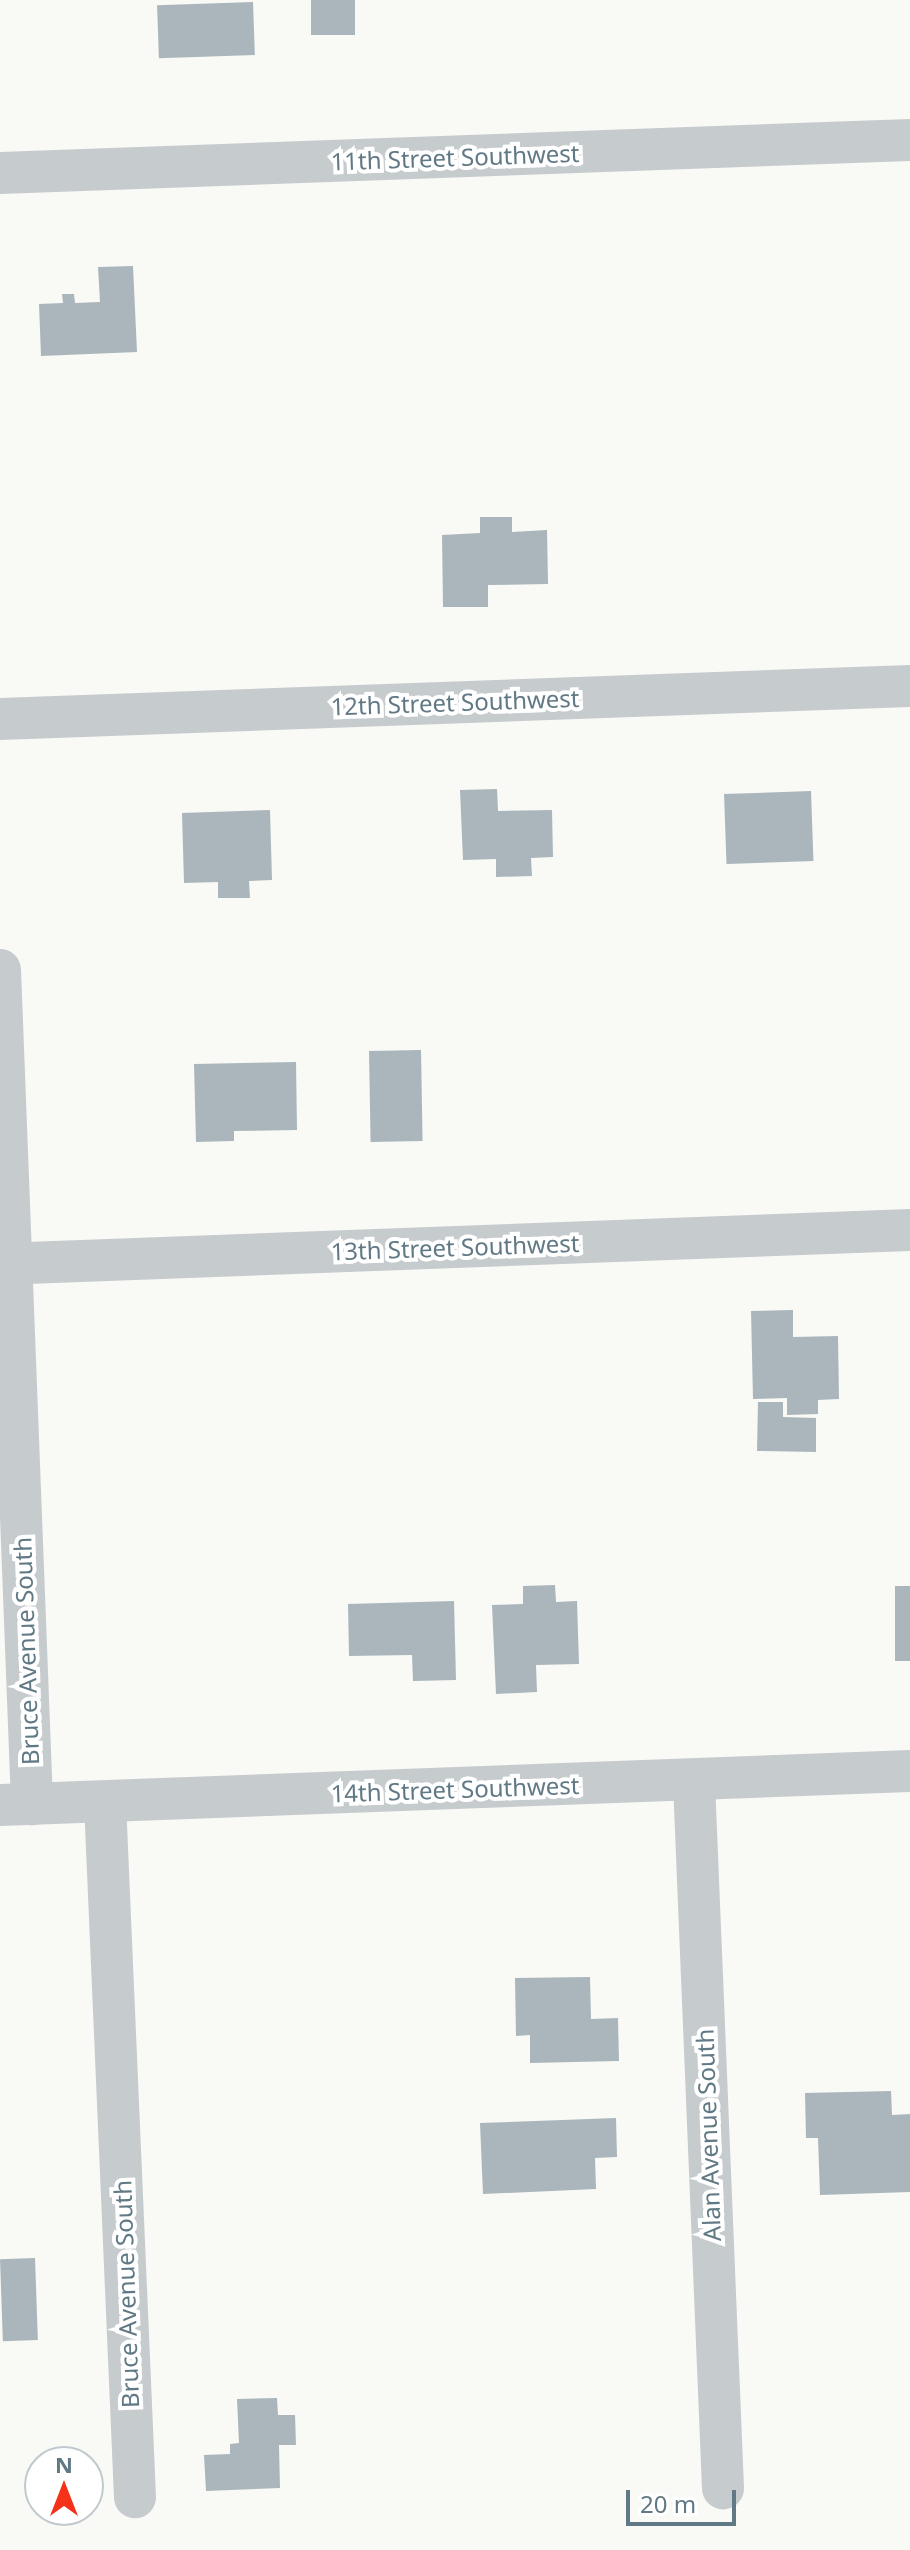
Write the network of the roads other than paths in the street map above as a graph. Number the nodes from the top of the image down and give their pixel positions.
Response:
1 (910, 140) edge
2 (0, 173) edge
3 (910, 686) edge
4 (0, 719) edge
5 (0, 970) edge
6 (910, 1230) edge
7 (6, 1264) edge
8 (910, 1771) edge
9 (694, 1782) junction
10 (105, 1802) junction
11 (16, 1805) edge
12 (723, 2488) dead end
13 (135, 2497) dead end

1 - 2 street, 11th Street Southwest
3 - 4 street, 12th Street Southwest
5 - 7 street, Bruce Avenue South
6 - 7 street, 13th Street Southwest
7 - 11 street, Bruce Avenue South
8 - 9 street, 14th Street Southwest
9 - 10 street, 14th Street Southwest
9 - 12 street, Alan Avenue South
10 - 11 street, 14th Street Southwest
10 - 13 street, Bruce Avenue South

